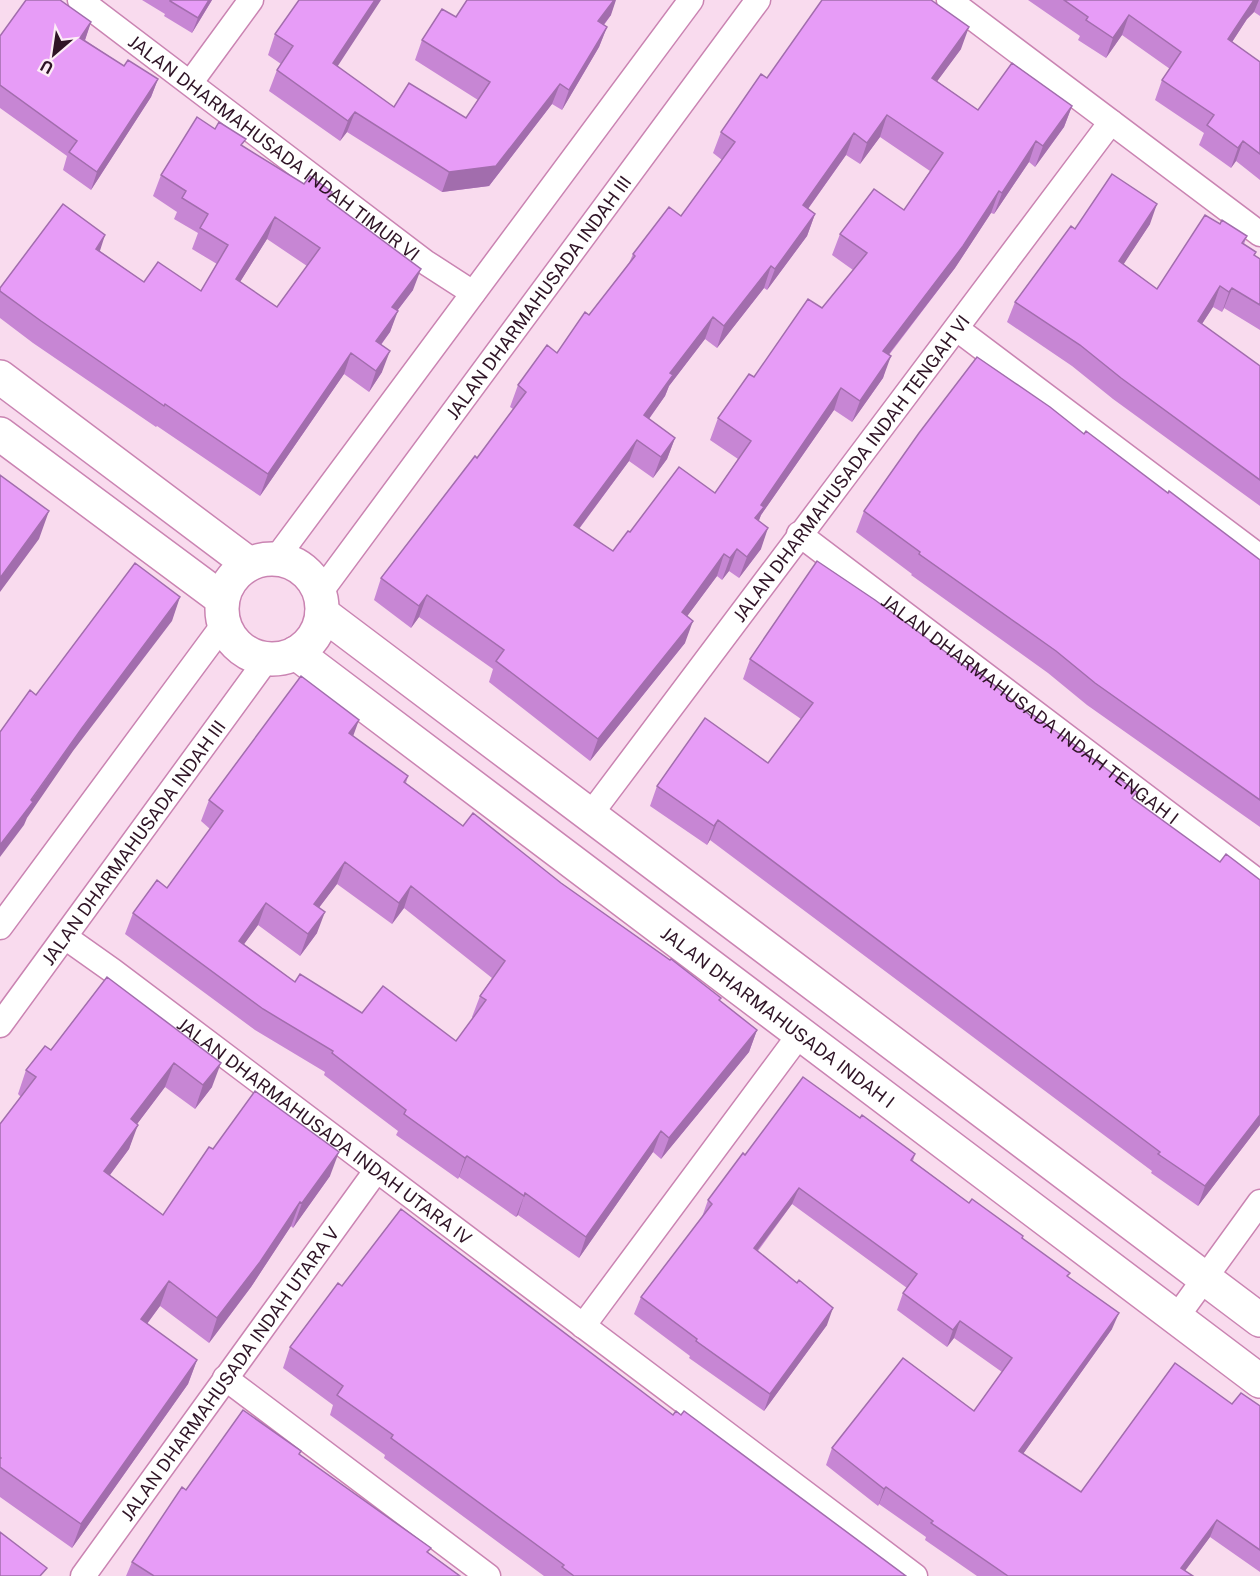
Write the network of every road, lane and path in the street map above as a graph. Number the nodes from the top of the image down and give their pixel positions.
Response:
1 (80, 0) edge
2 (251, 0) edge
3 (691, 0) edge
4 (758, 0) edge
5 (949, 0) edge
6 (191, 82) junction
7 (1111, 122) junction
8 (1260, 234) edge
9 (473, 293) junction
10 (957, 329) junction
11 (0, 377) edge
12 (0, 434) edge
13 (799, 534) junction
14 (1260, 557) edge
15 (262, 562) junction
16 (320, 603) junction
17 (223, 612) junction
18 (281, 656) junction
19 (590, 815) junction
20 (1260, 882) edge
21 (0, 927) edge
22 (64, 937) junction
23 (0, 1025) edge
24 (800, 1034) junction
25 (376, 1171) junction
26 (1260, 1202) edge
27 (1204, 1278) junction
28 (1176, 1318) junction
29 (1260, 1320) edge
30 (583, 1326) junction
31 (225, 1377) junction
32 (1260, 1381) edge
33 (83, 1576) edge
34 (488, 1576) edge
35 (915, 1576) edge

1 - 6 street, JALAN DHARMAHUSADA INDAH TIMUR VI
2 - 6 street
3 - 9 street
4 - 16 street, JALAN DHARMAHUSADA INDAH III
5 - 7 street
6 - 9 street, JALAN DHARMAHUSADA INDAH TIMUR VI
7 - 8 street
7 - 10 street, JALAN DHARMAHUSADA INDAH TENGAH VI
9 - 15 street
10 - 13 street, JALAN DHARMAHUSADA INDAH TENGAH VI
10 - 14 street
11 - 15 main road
12 - 17 main road
13 - 19 street, JALAN DHARMAHUSADA INDAH TENGAH VI
13 - 20 street, JALAN DHARMAHUSADA INDAH TENGAH I
15 - 16 main road
15 - 17 main road
16 - 18 main road
16 - 19 main road
17 - 18 main road
17 - 21 street
18 - 22 street, JALAN DHARMAHUSADA INDAH III
18 - 24 main road, JALAN DHARMAHUSADA INDAH I
19 - 27 main road
22 - 23 street, JALAN DHARMAHUSADA INDAH III
22 - 25 street, JALAN DHARMAHUSADA INDAH UTARA IV
24 - 28 main road, JALAN DHARMAHUSADA INDAH I
24 - 30 street
25 - 30 street, JALAN DHARMAHUSADA INDAH UTARA IV
25 - 31 street, JALAN DHARMAHUSADA INDAH UTARA V
26 - 27 street
27 - 28 street
27 - 29 main road
28 - 32 main road, JALAN DHARMAHUSADA INDAH I
30 - 35 street, JALAN DHARMAHUSADA INDAH UTARA IV
31 - 33 street, JALAN DHARMAHUSADA INDAH UTARA V
31 - 34 street

